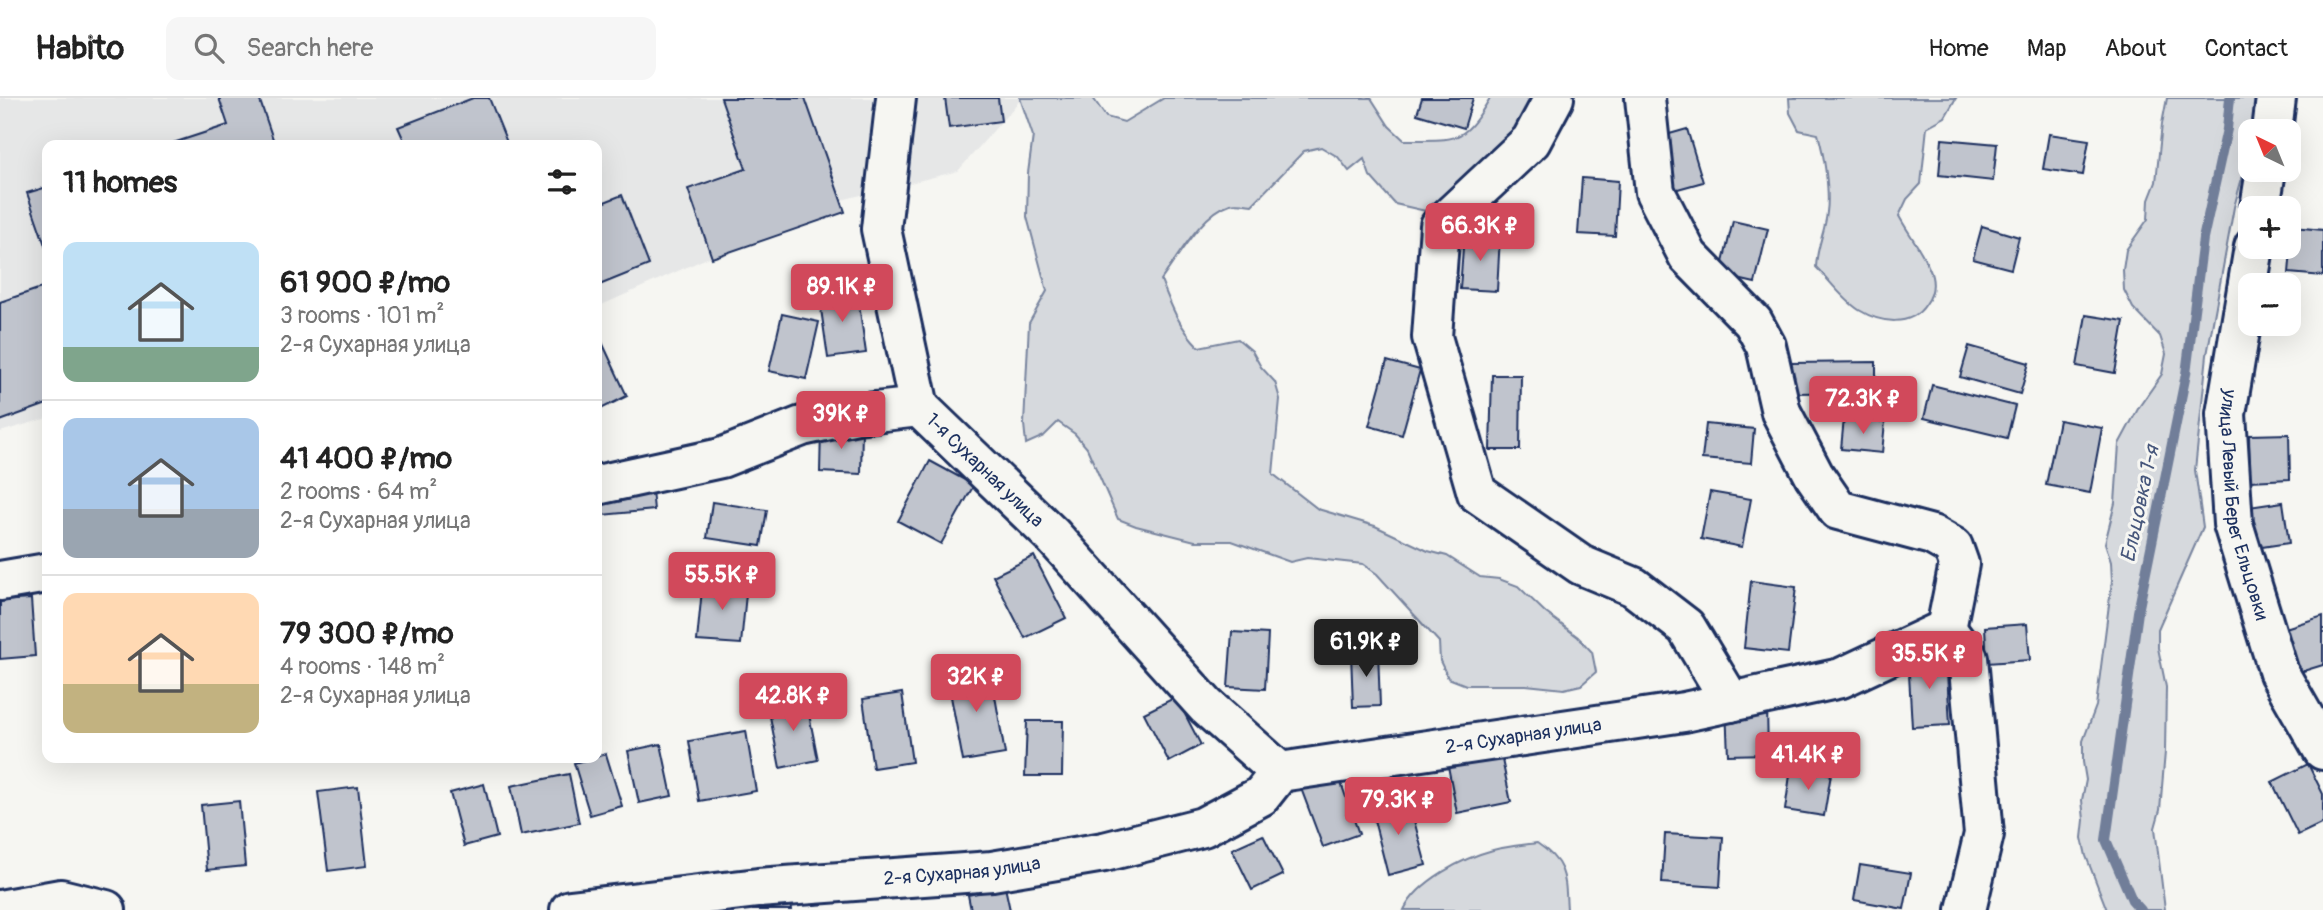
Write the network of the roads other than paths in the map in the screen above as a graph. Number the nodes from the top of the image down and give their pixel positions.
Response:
1 (895, 98) edge
2 (1554, 98) edge
3 (1645, 98) edge
4 (2276, 98) edge
5 (2273, 119) edge
6 (2252, 259) edge
7 (919, 407) junction
8 (602, 484) edge
9 (42, 574) edge
10 (0, 581) edge
11 (1946, 629) junction
12 (1731, 702) junction
13 (2323, 750) edge
14 (1280, 772) junction
15 (0, 910) edge
16 (106, 910) edge
17 (570, 910) edge
18 (1966, 910) edge

1 - 7 street
2 - 12 street
3 - 11 street
4 - 5 street
6 - 13 street, улица Левый Берег Ельцовки
7 - 8 street, 1-я Сухарная улица
7 - 14 street, 1-я Сухарная улица
9 - 10 street
11 - 12 street, 2-я Сухарная улица
11 - 18 street
12 - 14 street, 2-я Сухарная улица
14 - 17 street, 2-я Сухарная улица
15 - 16 street

